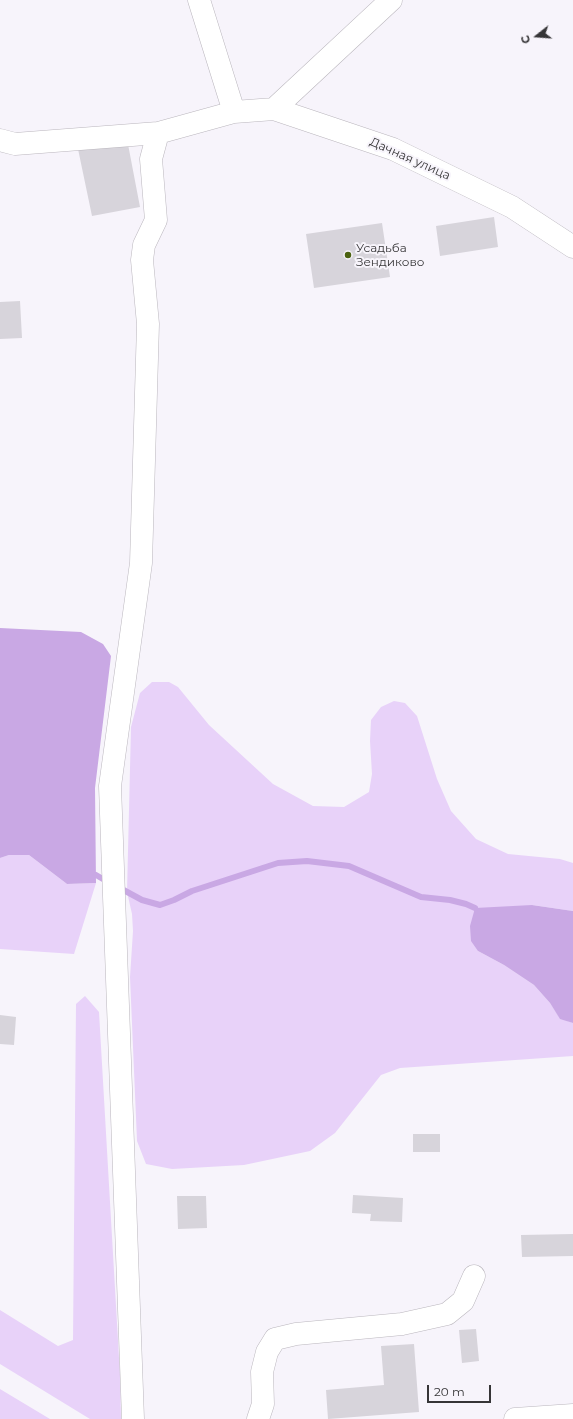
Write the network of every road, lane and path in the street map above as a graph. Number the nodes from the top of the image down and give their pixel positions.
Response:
1 (199, 0) edge
2 (391, 0) edge
3 (274, 109) junction
4 (234, 112) junction
5 (158, 133) junction
6 (5, 145) edge
7 (573, 247) edge
8 (474, 1276) dead end
9 (573, 1415) edge
10 (133, 1419) edge
11 (258, 1419) edge
12 (515, 1419) edge

1 - 4 street
2 - 3 street
3 - 4 street, Дачная улица
3 - 7 street, Дачная улица
4 - 5 street, Дачная улица
5 - 6 street, Дачная улица
5 - 10 street
8 - 11 street
9 - 12 street

